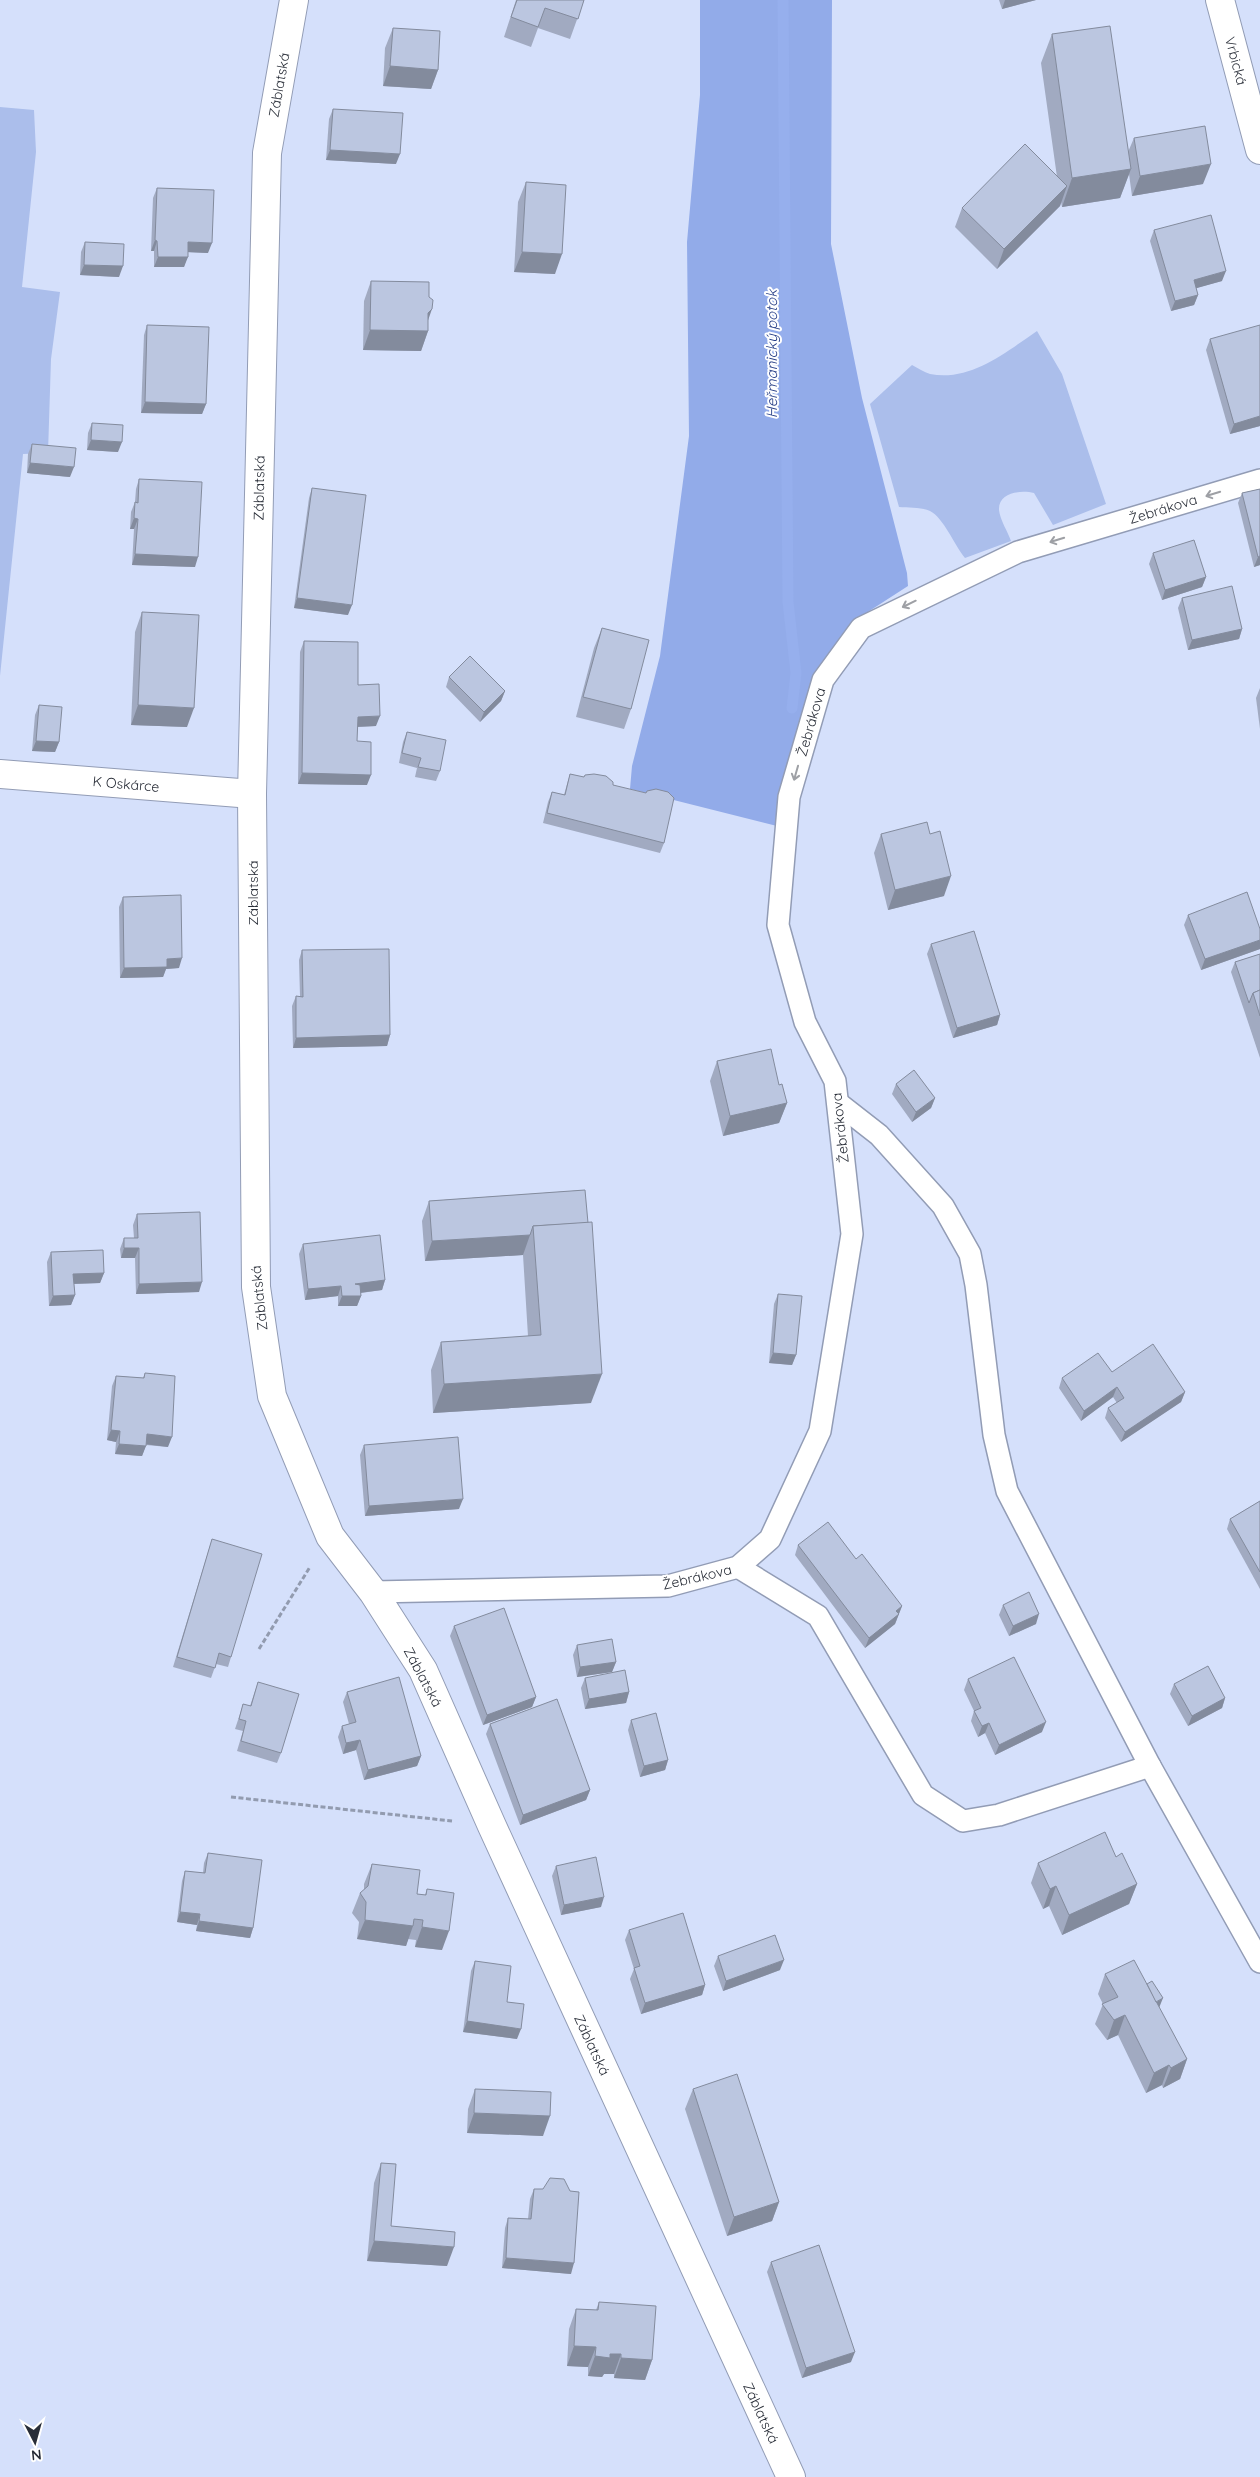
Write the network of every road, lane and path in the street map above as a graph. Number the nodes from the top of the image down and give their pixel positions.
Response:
1 (294, 0) edge
2 (1220, 0) edge
3 (1260, 150) edge
4 (1260, 480) edge
5 (0, 774) edge
6 (252, 794) junction
7 (838, 1103) junction
8 (330, 1536) junction
9 (738, 1567) junction
10 (373, 1592) junction
11 (259, 1649) dead end
12 (1150, 1766) junction
13 (231, 1797) dead end
14 (492, 1826) junction
15 (1260, 1962) edge
16 (791, 2477) edge

1 - 6 street, Záblatská
2 - 3 street, Vrbická
4 -> 7 lane, Žebrákova
5 - 6 street, K Oskárce
6 - 8 street, Záblatská
7 - 9 lane, Žebrákova
7 - 12 lane
8 - 10 street, Záblatská
8 - 11 path
9 - 10 lane, Žebrákova
9 - 12 lane
10 - 14 street, Záblatská
12 - 15 lane
13 - 14 path
14 - 16 street, Záblatská

